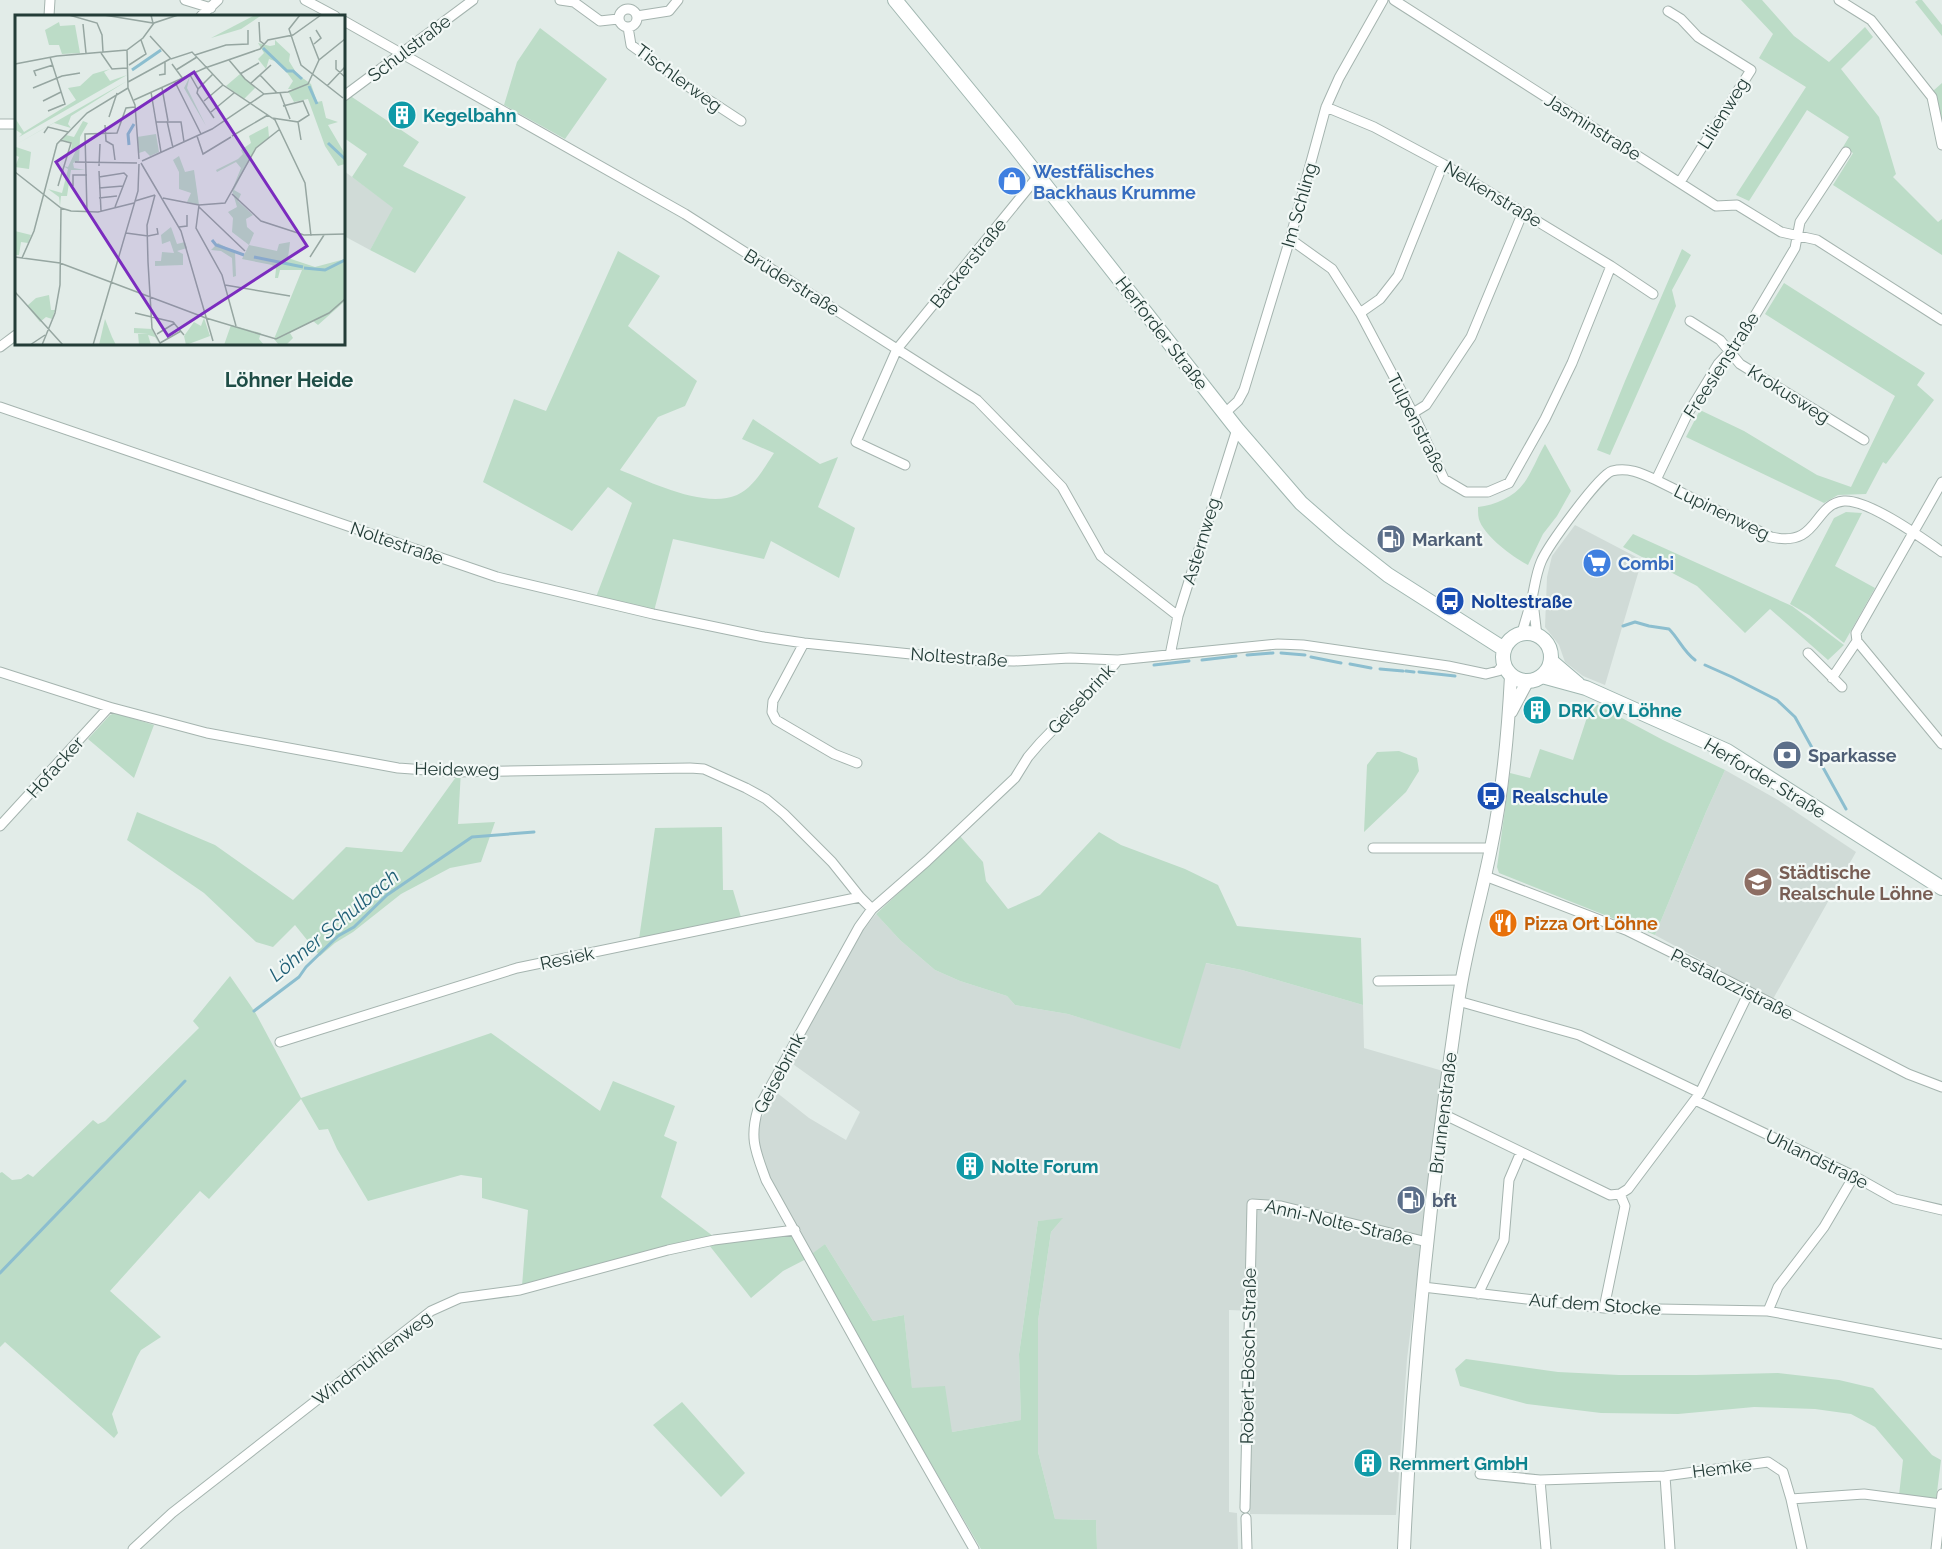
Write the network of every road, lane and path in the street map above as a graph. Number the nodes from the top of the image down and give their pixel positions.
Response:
1 (50, 0) edge
2 (184, 0) edge
3 (305, 0) edge
4 (473, 0) edge
5 (560, 0) edge
6 (678, 0) edge
7 (894, 0) edge
8 (1383, 0) edge
9 (1394, 0) edge
10 (1839, 0) edge
11 (215, 4) edge
12 (1668, 11) dead end
13 (49, 15) edge
14 (202, 15) edge
15 (333, 15) edge
16 (637, 16) junction
17 (618, 19) junction
18 (345, 22) edge
19 (628, 27) junction
20 (402, 54) junction
21 (345, 95) edge
22 (1326, 107) junction
23 (741, 121) dead end
24 (1942, 145) edge
25 (1846, 152) dead end
26 (1443, 164) junction
27 (1038, 176) junction
28 (1680, 182) junction
29 (1523, 212) junction
30 (1797, 236) junction
31 (1290, 239) junction
32 (1611, 266) junction
33 (1653, 294) dead end
34 (1360, 313) junction
35 (1942, 320) edge
36 (1690, 321) dead end
37 (15, 336) edge
38 (0, 347) edge
39 (897, 349) junction
40 (1731, 352) junction
41 (0, 407) edge
42 (1225, 413) junction
43 (1413, 413) junction
44 (1237, 429) junction
45 (1864, 440) dead end
46 (905, 465) dead end
47 (1656, 480) junction
48 (1942, 482) edge
49 (1912, 531) junction
50 (1942, 552) edge
51 (1533, 597) junction
52 (1178, 616) junction
53 (1537, 636) junction
54 (1857, 637) junction
55 (1512, 641) junction
56 (804, 643) junction
57 (1808, 653) dead end
58 (1170, 655) junction
59 (1118, 660) junction
60 (1551, 661) junction
61 (1507, 671) junction
62 (0, 672) edge
63 (1542, 676) junction
64 (1832, 678) junction
65 (1527, 682) junction
66 (1579, 686) junction
67 (1842, 687) dead end
68 (109, 707) junction
69 (1509, 716) junction
70 (1942, 744) edge
71 (857, 763) dead end
72 (0, 826) edge
73 (1373, 848) dead end
74 (1491, 848) junction
75 (1485, 876) junction
76 (1942, 888) edge
77 (860, 897) junction
78 (872, 909) junction
79 (1462, 980) junction
80 (1378, 981) dead end
81 (1749, 992) junction
82 (1458, 1001) junction
83 (280, 1042) dead end
84 (1942, 1087) edge
85 (1698, 1096) junction
86 (1443, 1114) junction
87 (1521, 1152) junction
88 (1854, 1176) junction
89 (1620, 1194) junction
90 (1252, 1204) joint
91 (1942, 1210) edge
92 (795, 1230) junction
93 (1427, 1242) junction
94 (1423, 1287) junction
95 (1478, 1294) junction
96 (1604, 1308) junction
97 (1768, 1311) junction
98 (1942, 1344) edge
99 (1480, 1474) dead end
100 (1665, 1476) junction
101 (1540, 1480) junction
102 (1791, 1499) junction
103 (1941, 1499) edge
104 (133, 1549) edge
105 (974, 1549) edge
106 (1247, 1549) edge
107 (1404, 1549) edge
108 (1546, 1549) edge
109 (1670, 1549) edge
110 (1802, 1549) edge
111 (1936, 1549) edge

1 - 13 street
2 - 11 street
3 - 15 street
4 - 20 street, Schulstraße
5 - 17 street
6 - 16 street, Tischlerweg
7 - 27 main road, Herforder Straße
8 - 22 street, Im Schling
9 - 28 street, Jasminstraße
10 - 24 street
11 - 14 street
12 - 28 street, Lilienweg
16 - 17 street
16 - 19 street
17 - 19 street
18 - 20 street, Brüderstraße
19 - 23 street, Tischlerweg
20 - 21 street, Schulstraße
20 - 39 street, Brüderstraße
22 - 26 street, Nelkenstraße
22 - 31 street, Im Schling
25 - 30 street
26 - 29 street, Nelkenstraße
26 - 34 street
27 - 39 street, Bäckerstraße
27 - 42 main road, Herforder Straße
28 - 30 street, Jasminstraße
29 - 32 street, Nelkenstraße
29 - 43 street
30 - 35 street, Jasminstraße
30 - 40 street, Freesienstraße
31 - 34 street, Tulpenstraße
31 - 42 street, Im Schling
32 - 33 street, Nelkenstraße
32 - 43 street, Tulpenstraße
34 - 43 street, Tulpenstraße
36 - 40 street, Krokusweg
37 - 38 street
39 - 46 street, Bäckerstraße
39 - 52 street, Brüderstraße
40 - 45 street, Krokusweg
40 - 47 street, Freesienstraße
41 - 56 street, Noltestraße
42 - 44 main road, Herforder Straße
44 - 52 street, Asternweg
44 - 55 main road, Herforder Straße
47 - 49 street, Lupinenweg
47 - 51 street
48 - 49 street
49 - 50 street
49 - 54 street
51 - 53 street
51 - 55 street
52 - 58 street, Asternweg
53 - 55 main road
53 - 60 main road
54 - 64 street
54 - 70 street
55 - 61 main road
56 - 59 street, Noltestraße
56 - 71 street
57 - 64 street
58 - 59 street, Noltestraße
58 - 61 street, Noltestraße
59 - 78 street, Geisebrink
60 - 63 main road
60 - 66 main road, Herforder Straße
61 - 65 main road
61 - 69 street, Brunnenstraße
62 - 68 street, Heideweg
63 - 65 main road
63 - 66 main road, Herforder Straße
64 - 67 street
65 - 69 street, Brunnenstraße
66 - 76 main road, Herforder Straße
68 - 72 street, Hofacker
68 - 77 street, Heideweg
69 - 74 street, Brunnenstraße
73 - 74 street
74 - 75 street, Brunnenstraße
75 - 79 street, Brunnenstraße
75 - 81 street, Pestalozzistraße
77 - 78 street, Heideweg
77 - 83 street, Resiek
78 - 92 street, Geisebrink
79 - 80 street
79 - 82 street, Brunnenstraße
81 - 84 street, Pestalozzistraße
81 - 85 street
82 - 85 street, Uhlandstraße
82 - 86 street, Brunnenstraße
85 - 88 street, Uhlandstraße
85 - 89 street
86 - 87 street
86 - 93 street, Brunnenstraße
87 - 89 street
87 - 95 street
88 - 91 street, Uhlandstraße
88 - 97 street
89 - 96 street
90 - 93 street, Anni-Nolte-Straße
90 - 106 street, Robert-Bosch-Straße
92 - 104 street, Windmühlenweg
92 - 105 street, Geisebrink
93 - 94 street, Brunnenstraße
94 - 95 street, Auf dem Stocke
94 - 107 street, Brunnenstraße
95 - 96 street, Auf dem Stocke
96 - 97 street, Auf dem Stocke
97 - 98 street, Auf dem Stocke
99 - 101 street, Hemke
100 - 101 street, Hemke
100 - 102 street, Hemke
100 - 109 street
101 - 108 street
102 - 103 street
102 - 110 street, Hemke
103 - 111 street

